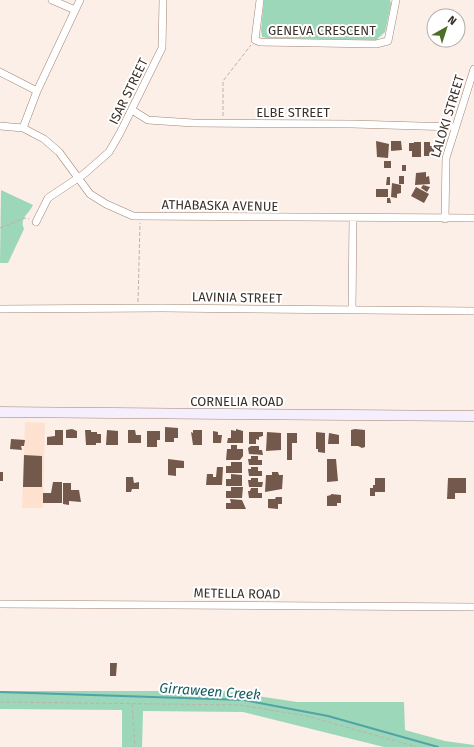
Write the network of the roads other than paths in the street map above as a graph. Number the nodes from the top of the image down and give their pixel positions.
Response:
1 (52, 0) edge
2 (80, 0) edge
3 (163, 0) edge
4 (260, 0) edge
5 (396, 0) edge
6 (75, 10) junction
7 (474, 69) edge
8 (0, 72) edge
9 (37, 91) junction
10 (132, 110) junction
11 (0, 126) edge
12 (455, 127) junction
13 (23, 128) junction
14 (79, 176) junction
15 (353, 218) junction
16 (474, 218) edge
17 (445, 219) junction
18 (36, 222) road end
19 (0, 309) edge
20 (352, 310) junction
21 (474, 311) edge
22 (0, 412) edge
23 (474, 416) edge
24 (0, 604) edge
25 (474, 606) edge

1 - 6 street
2 - 6 street
3 - 10 street, ISAR STREET
4 - 5 street, GENEVA CRESCENT
6 - 9 street
7 - 12 street, LALOKI STREET
8 - 9 street
9 - 13 street
10 - 12 street, ELBE STREET
10 - 14 street, ISAR STREET
11 - 13 street, ATHABASKA AVENUE
12 - 17 street, LALOKI STREET
13 - 14 street, ATHABASKA AVENUE
14 - 15 street, ATHABASKA AVENUE
14 - 18 street, ISAR STREET
15 - 17 street, ATHABASKA AVENUE
15 - 20 street
16 - 17 street, ATHABASKA AVENUE
19 - 20 street, LAVINIA STREET
20 - 21 street, LAVINIA STREET
22 - 23 street, CORNELIA ROAD
24 - 25 street, METELLA ROAD

